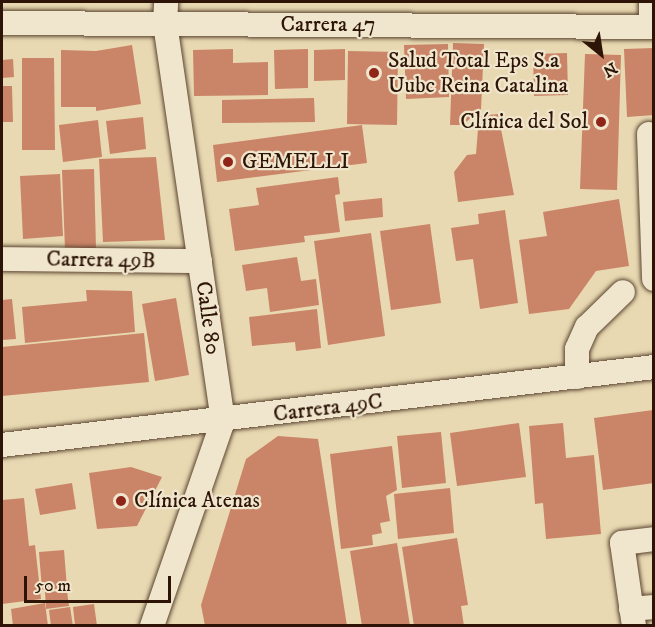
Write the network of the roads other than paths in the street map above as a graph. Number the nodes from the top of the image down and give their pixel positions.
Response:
1 (651, 2) edge
2 (166, 13) edge
3 (2, 23) edge
4 (652, 27) edge
5 (649, 134) dead end
6 (2, 259) edge
7 (200, 261) junction
8 (654, 279) edge
9 (623, 292) dead end
10 (654, 367) edge
11 (578, 377) junction
12 (223, 421) junction
13 (2, 446) edge
14 (654, 539) edge
15 (640, 614) edge
16 (152, 626) edge

1 - 4 street
2 - 3 street, Carrera 47
2 - 4 street, Carrera 47
2 - 7 street, Calle 80
5 - 8 street
6 - 7 street, Carrera 49B
7 - 12 street, Calle 80
9 - 11 street
10 - 11 street, Carrera 49C
11 - 12 street, Carrera 49C
12 - 13 street, Carrera 49C
12 - 16 street, Calle 80
14 - 15 street

